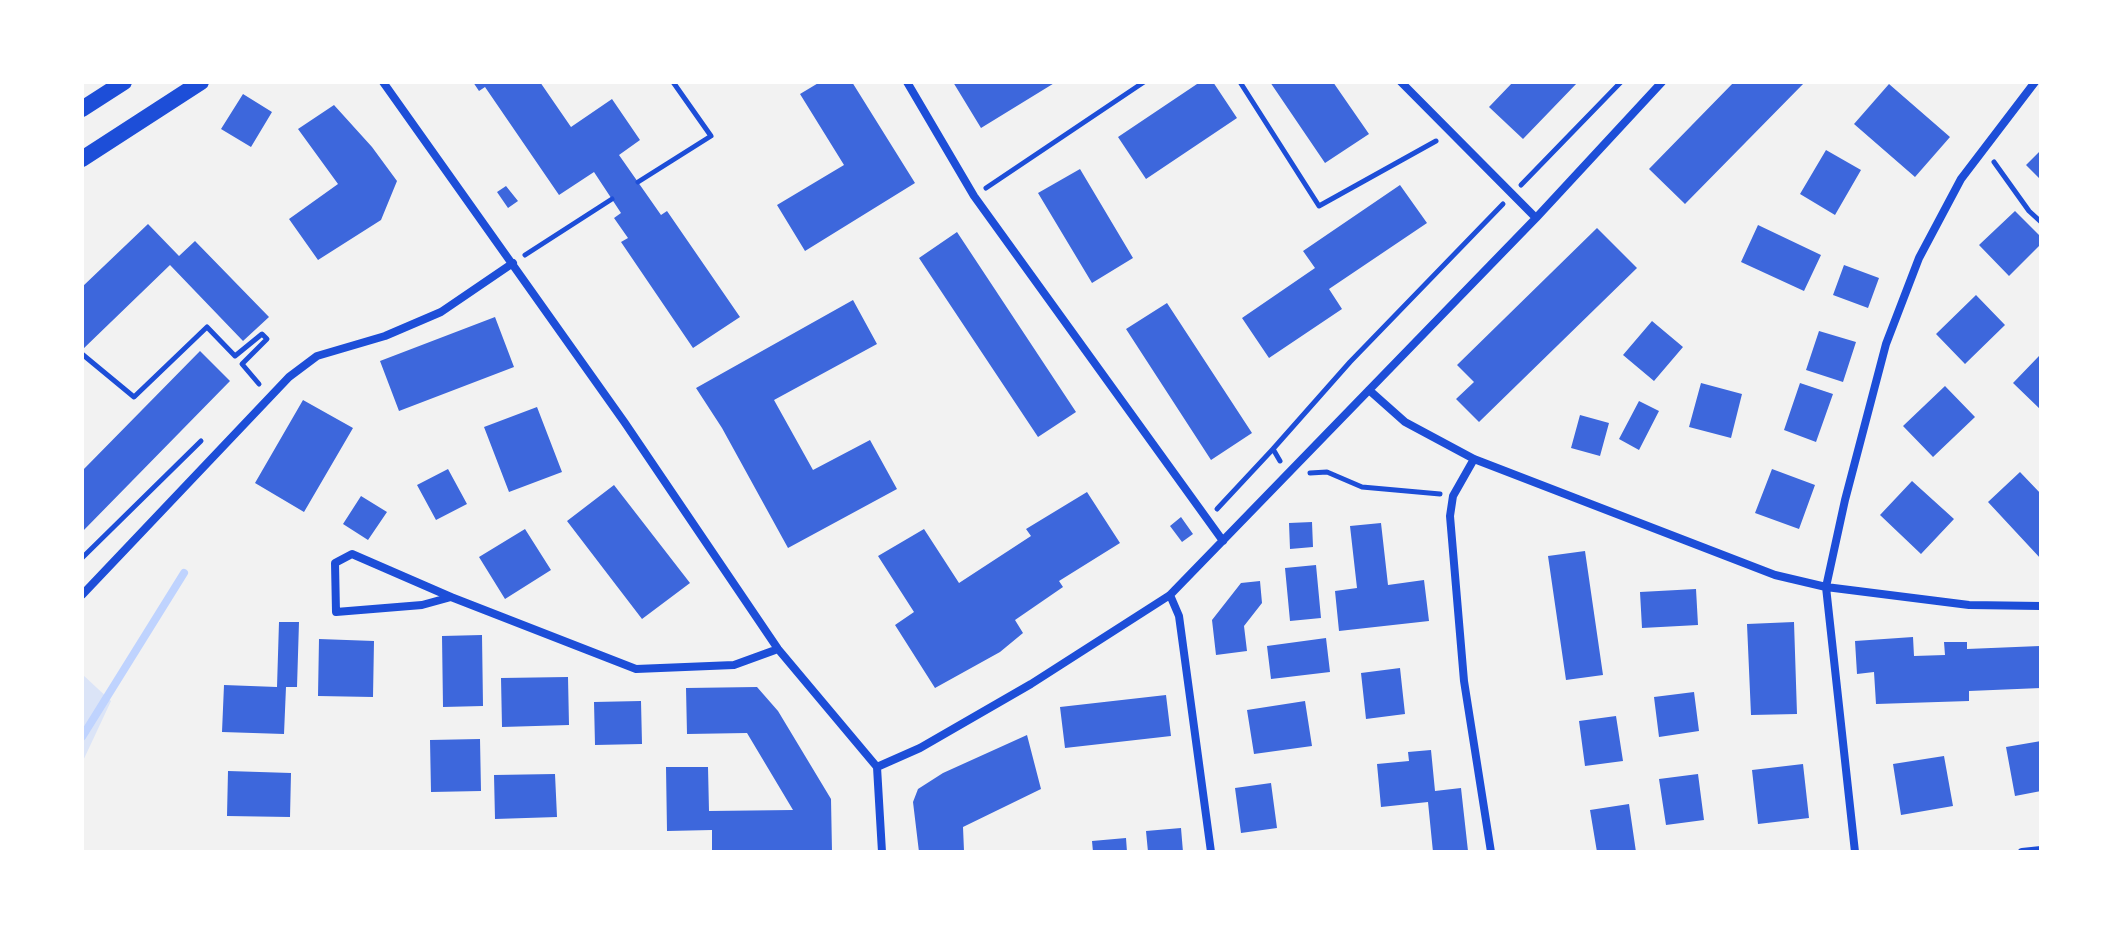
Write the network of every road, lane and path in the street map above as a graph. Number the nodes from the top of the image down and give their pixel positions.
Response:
1 (124, 82) edge
2 (201, 82) edge
3 (383, 82) edge
4 (673, 82) edge
5 (907, 82) edge
6 (1144, 82) edge
7 (1240, 82) edge
8 (1401, 82) edge
9 (1621, 82) edge
10 (1662, 82) edge
11 (2035, 82) edge
12 (82, 109) edge
13 (1451, 133) junction
14 (1984, 149) junction
15 (82, 159) edge
16 (638, 182) dead end
17 (1513, 193) junction
18 (974, 196) junction
19 (612, 199) dead end
20 (1536, 218) junction
21 (2041, 222) edge
22 (513, 263) junction
23 (82, 354) edge
24 (235, 356) junction
25 (242, 364) junction
26 (259, 384) dead end
27 (1369, 390) junction
28 (1273, 449) junction
29 (1474, 459) junction
30 (1286, 474) junction
31 (1453, 496) junction
32 (1208, 519) junction
33 (1223, 541) junction
34 (1826, 587) junction
35 (82, 595) edge
36 (1170, 595) junction
37 (451, 597) junction
38 (2041, 606) edge
39 (778, 649) junction
40 (877, 767) junction
41 (2041, 850) edge
42 (882, 852) edge
43 (1211, 852) edge
44 (1491, 852) edge
45 (1855, 852) edge
46 (2022, 852) edge

1 - 12 main road
2 - 15 main road
3 - 22 street
4 - 16 path
5 - 18 street
6 - 18 path
7 - 13 path
8 - 13 street
9 - 17 path
10 - 20 street
11 - 14 street
13 - 17 street
14 - 21 path
14 - 34 street
17 - 20 street
17 - 28 path
18 - 32 street
19 - 22 path
20 - 27 street
22 - 35 street
22 - 39 street
23 - 24 path
24 - 25 path
24 - 25 path
25 - 26 path
27 - 29 street
27 - 30 street
28 - 30 path
28 - 32 path
29 - 31 street
29 - 34 street
30 - 31 path
30 - 33 street
31 - 44 street
32 - 33 street
33 - 36 street
34 - 38 street
34 - 45 street
36 - 40 street
36 - 43 street
37 - 37 street
37 - 39 street
39 - 40 street
40 - 42 street
41 - 46 street

